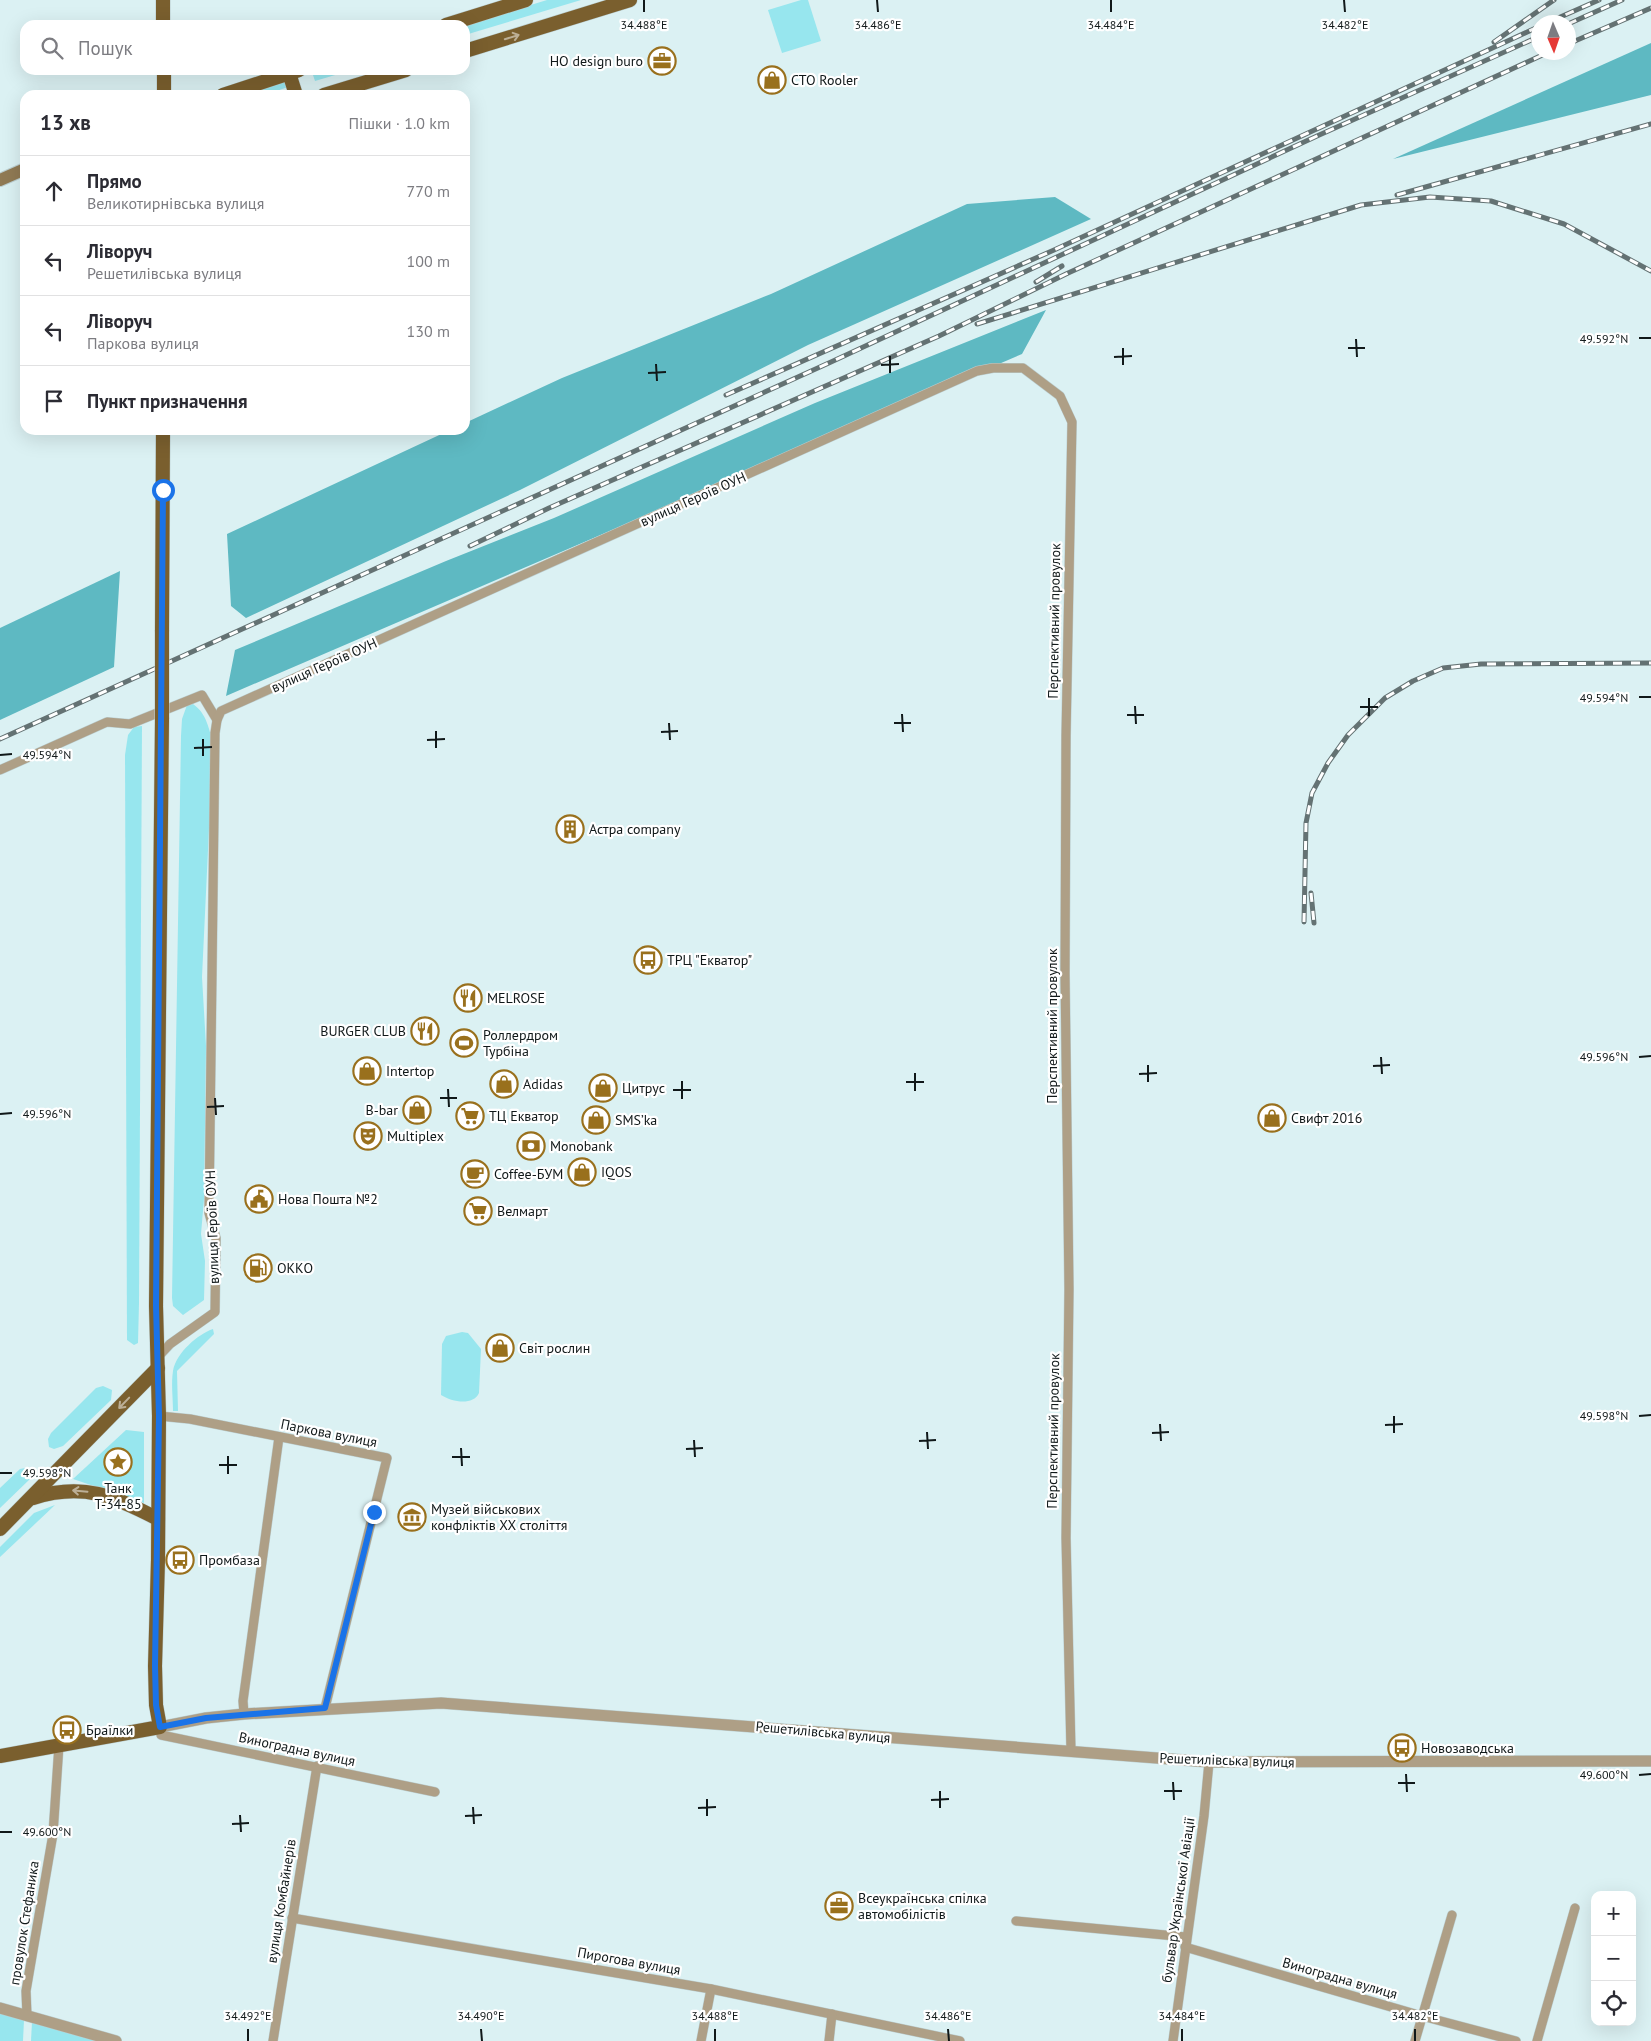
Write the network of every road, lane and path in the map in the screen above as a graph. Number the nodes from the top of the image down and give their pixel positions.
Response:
1 (163, 0) edge
2 (526, 0) edge
3 (630, 0) edge
4 (163, 20) edge
5 (462, 20) edge
6 (470, 50) edge
7 (164, 75) edge
8 (285, 75) edge
9 (294, 75) edge
10 (390, 75) edge
11 (164, 90) edge
12 (238, 90) edge
13 (296, 90) edge
14 (340, 90) edge
15 (20, 171) edge
16 (0, 180) edge
17 (976, 371) joint
18 (163, 435) edge
19 (217, 720) junction
20 (0, 770) edge
21 (158, 1362) junction
22 (159, 1416) junction
23 (279, 1437) junction
24 (32, 1499) junction
25 (158, 1519) junction
26 (0, 1529) edge
27 (325, 1708) junction
28 (244, 1714) junction
29 (160, 1727) junction
30 (60, 1746) junction
31 (1071, 1751) junction
32 (0, 1756) edge
33 (1651, 1761) edge
34 (1209, 1762) junction
35 (317, 1766) junction
36 (434, 1792) dead end
37 (1575, 1908) dead end
38 (1452, 1915) dead end
39 (292, 1918) junction
40 (1016, 1921) dead end
41 (1186, 1942) junction
42 (711, 1989) junction
43 (0, 2008) edge
44 (832, 2014) junction
45 (27, 2016) junction
46 (1422, 2016) junction
47 (116, 2041) edge
48 (272, 2041) edge
49 (701, 2041) edge
50 (829, 2041) edge
51 (960, 2041) edge
52 (1173, 2041) edge
53 (1415, 2041) edge
54 (1516, 2041) edge
55 (1537, 2041) edge

1 - 4 main road
2 - 5 main road
6 -> 3 main road
7 - 11 main road
8 - 12 main road
9 - 13 main road
10 - 14 main road
15 - 16 main road
17 - 19 street, вулиця Героїв ОУН
17 - 31 street, Перспективний провулок
18 - 21 main road, bridge
19 - 20 street
19 - 21 street, вулиця Героїв ОУН
21 - 22 main road
21 -> 24 main road
22 - 23 street, Паркова вулиця
22 - 25 main road
23 - 27 street, Паркова вулиця
23 - 28 street
25 -> 24 main road
24 - 26 main road
25 - 29 main road
27 - 28 street, Решетилівська вулиця
27 - 31 street, Решетилівська вулиця
28 - 29 street, Решетилівська вулиця
29 - 30 main road, Решетилівська вулиця
29 - 35 street, Виноградна вулиця
30 - 32 main road, Решетилівська вулиця
30 - 45 street, провулок Стефаника
31 - 34 street, Решетилівська вулиця
33 - 34 street, Решетилівська вулиця
34 - 41 street, бульвар Української Авіації
35 - 36 street, Виноградна вулиця
35 - 39 street, вулиця Комбайнерів
37 - 55 street
38 - 46 street
39 - 42 street, Пирогова вулиця
39 - 48 street, вулиця Комбайнерів
40 - 41 street, Виноградна вулиця
41 - 46 street, Виноградна вулиця
41 - 52 street, бульвар Української Авіації
42 - 44 street, Пирогова вулиця
42 - 49 street
43 - 45 street
44 - 50 street
44 - 51 street, Пирогова вулиця
45 - 47 street
46 - 53 street
46 - 54 street, Виноградна вулиця

